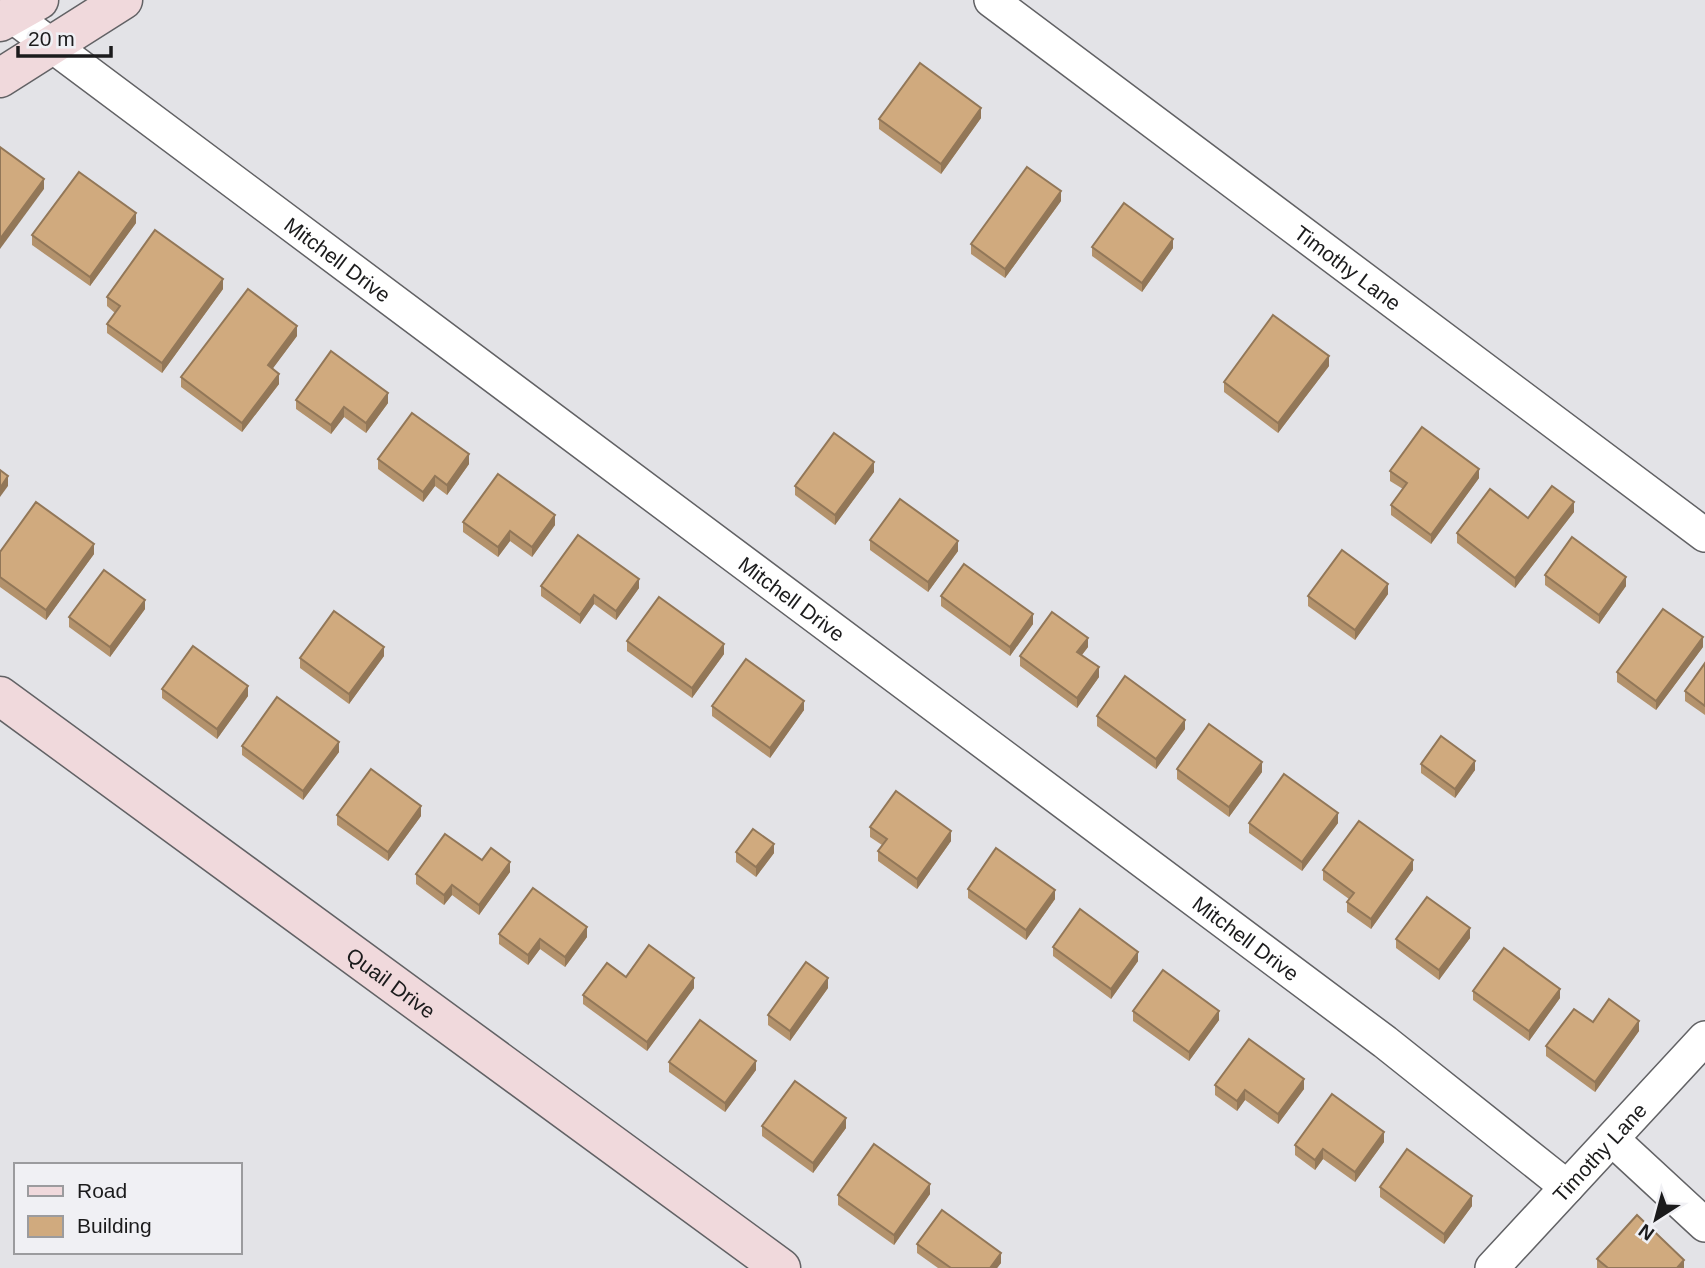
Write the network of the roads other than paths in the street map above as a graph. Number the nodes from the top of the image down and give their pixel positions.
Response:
1 (123, 0) edge
2 (991, 0) edge
3 (17, 12) edge
4 (52, 44) junction
5 (0, 78) edge
6 (1705, 535) edge
7 (0, 696) edge
8 (1705, 1038) edge
9 (1612, 1139) junction
10 (1567, 1187) junction
11 (1705, 1225) edge
12 (782, 1268) edge
13 (1492, 1268) edge

1 - 4 street
2 - 6 street, Timothy Lane
3 - 4 street, Mitchell Drive
4 - 5 street
4 - 10 street, Mitchell Drive
7 - 12 street, Quail Drive
8 - 9 street, Timothy Lane
9 - 10 street, Timothy Lane
9 - 11 street
10 - 13 street, Timothy Lane

